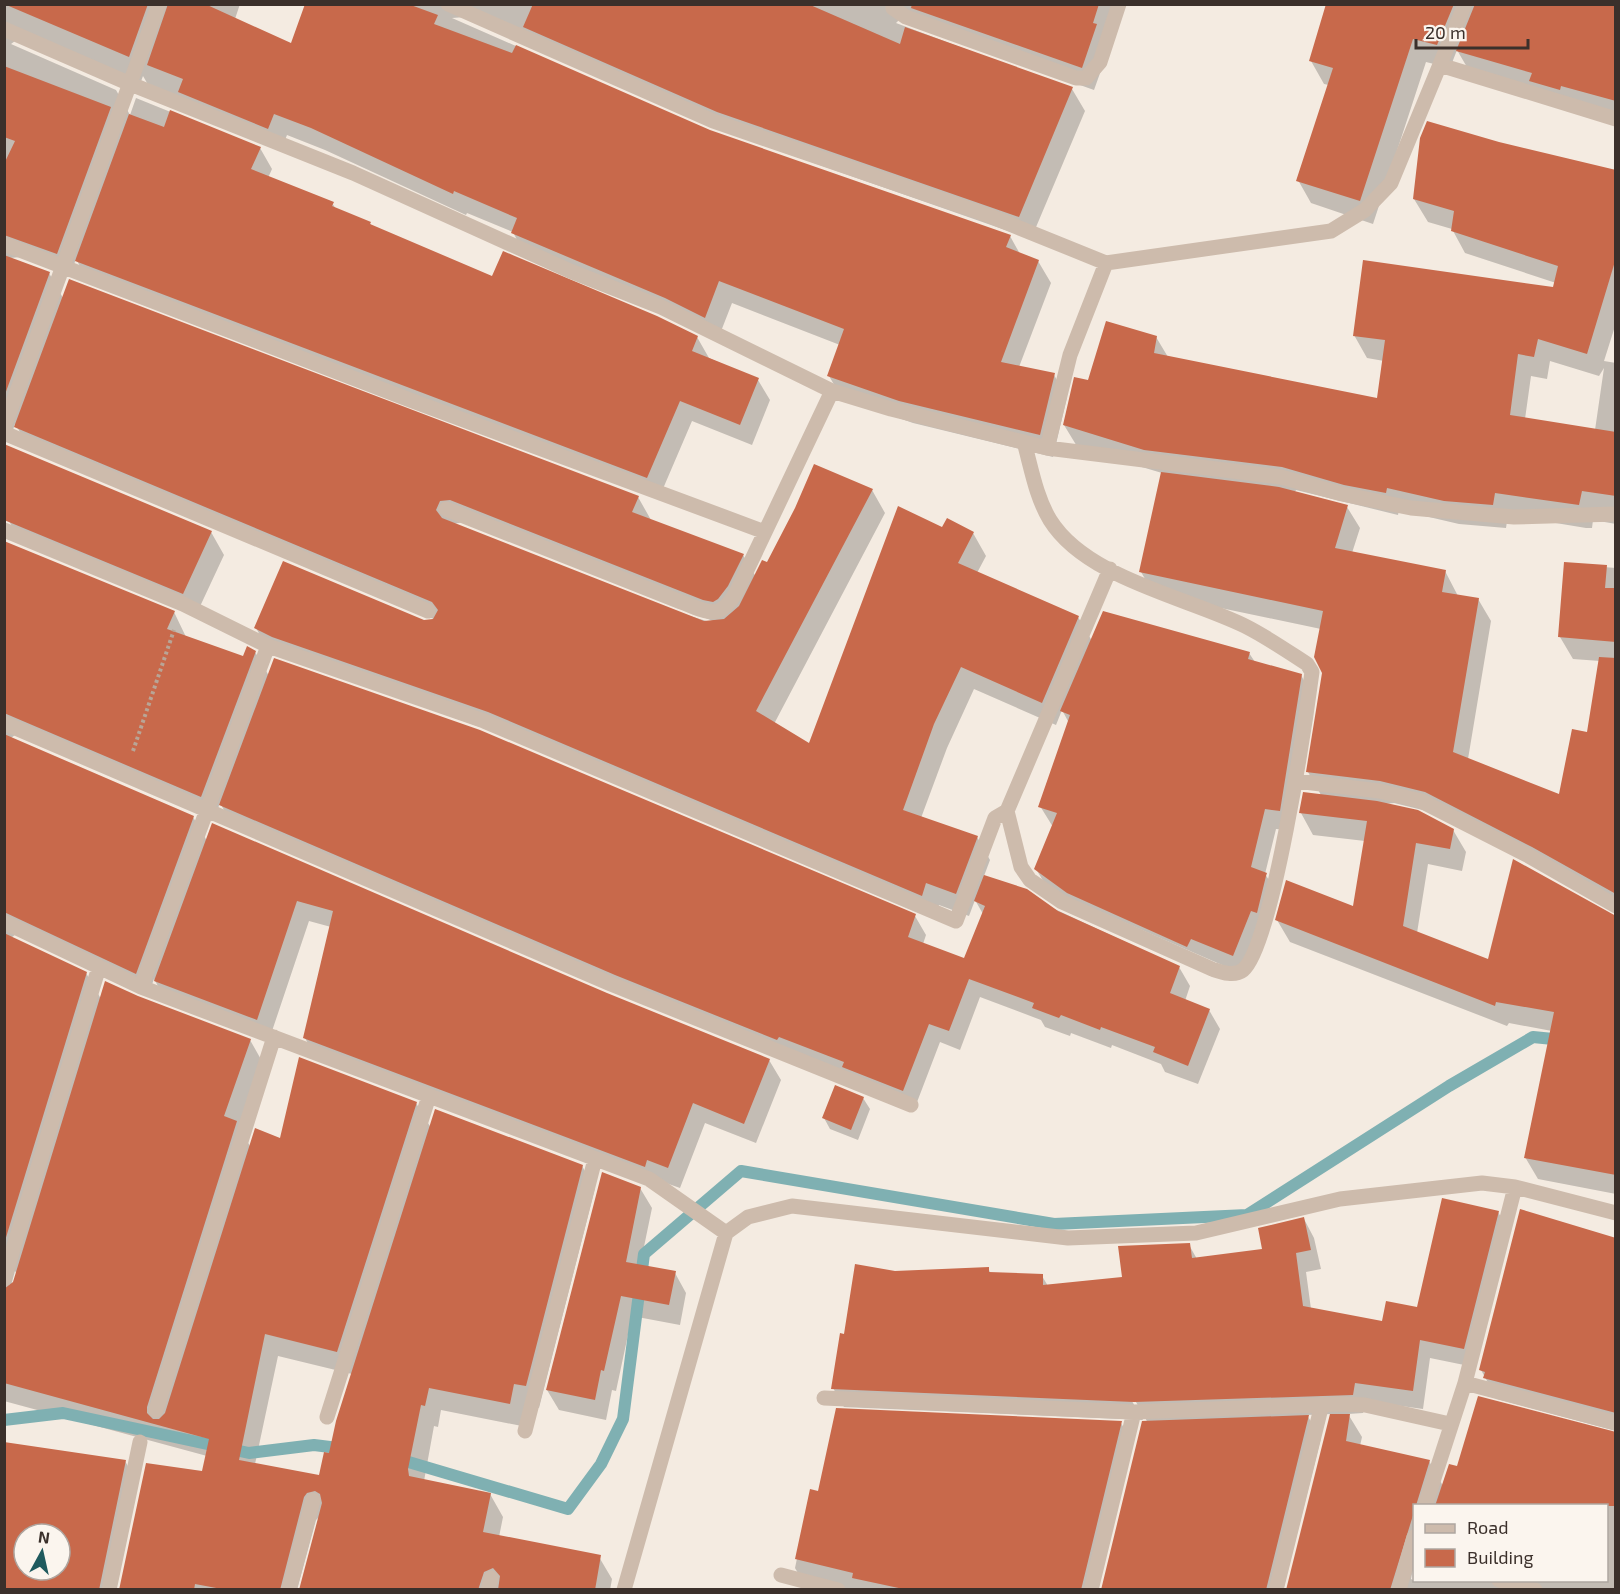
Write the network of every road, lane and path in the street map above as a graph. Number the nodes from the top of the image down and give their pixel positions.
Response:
1 (159, 4) edge
2 (448, 4) edge
3 (893, 4) edge
4 (1119, 4) edge
5 (1465, 4) edge
6 (4, 28) edge
7 (1440, 65) junction
8 (128, 82) junction
9 (1616, 119) edge
10 (4, 244) edge
11 (1106, 263) junction
12 (64, 265) junction
13 (832, 391) junction
14 (4, 427) edge
15 (4, 433) edge
16 (1024, 442) junction
17 (1047, 448) junction
18 (446, 509) dead end
19 (1616, 514) edge
20 (4, 530) edge
21 (765, 532) junction
22 (1110, 569) junction
23 (183, 604) junction
24 (428, 611) dead end
25 (268, 646) junction
26 (4, 723) edge
27 (125, 773) junction
28 (1296, 781) junction
29 (208, 811) junction
30 (1007, 811) junction
31 (1616, 906) edge
32 (4, 922) edge
33 (99, 967) junction
34 (141, 987) junction
35 (274, 1037) junction
36 (429, 1096) junction
37 (911, 1105) dead end
38 (595, 1159) junction
39 (1515, 1186) junction
40 (1616, 1213) edge
41 (726, 1233) junction
42 (4, 1279) edge
43 (1465, 1383) junction
44 (824, 1398) dead end
45 (1322, 1404) junction
46 (156, 1410) dead end
47 (1134, 1412) junction
48 (327, 1417) dead end
49 (1450, 1424) junction
50 (1616, 1424) edge
51 (525, 1431) dead end
52 (140, 1442) dead end
53 (313, 1500) dead end
54 (1426, 1504) edge
55 (1411, 1558) edge
56 (781, 1575) dead end
57 (1503, 1582) edge
58 (109, 1590) edge
59 (289, 1590) edge
60 (624, 1590) edge
61 (838, 1590) edge
62 (1091, 1590) edge
63 (1276, 1590) edge
64 (1399, 1590) edge
65 (1535, 1590) edge

1 - 8 street
2 - 11 street
3 - 4 street
5 - 7 street
6 - 8 street
7 - 9 street
7 - 11 street
8 - 12 street
8 - 13 street
10 - 12 street
11 - 17 street
12 - 14 street
12 - 21 street
13 - 16 street
13 - 21 street
15 - 24 street
16 - 17 street
16 - 22 street
17 - 19 street
18 - 21 street
20 - 23 street
22 - 28 street
22 - 30 street
23 - 25 street
23 - 27 path
25 - 29 street
25 - 30 street
26 - 27 street
27 - 29 street
28 - 30 street
28 - 31 street
29 - 34 street
29 - 37 street
32 - 33 street
33 - 34 street
33 - 42 street
34 - 35 street
35 - 36 street
35 - 46 street
36 - 38 street
36 - 48 street
38 - 41 street
38 - 51 street
39 - 40 street
39 - 41 street
39 - 43 street
41 - 60 street
43 - 49 street
43 - 50 street
44 - 47 street
45 - 47 street
45 - 49 street
45 - 63 street
47 - 62 street
49 - 54 street
52 - 58 street
53 - 59 street
55 - 64 street
56 - 61 street
57 - 65 street

